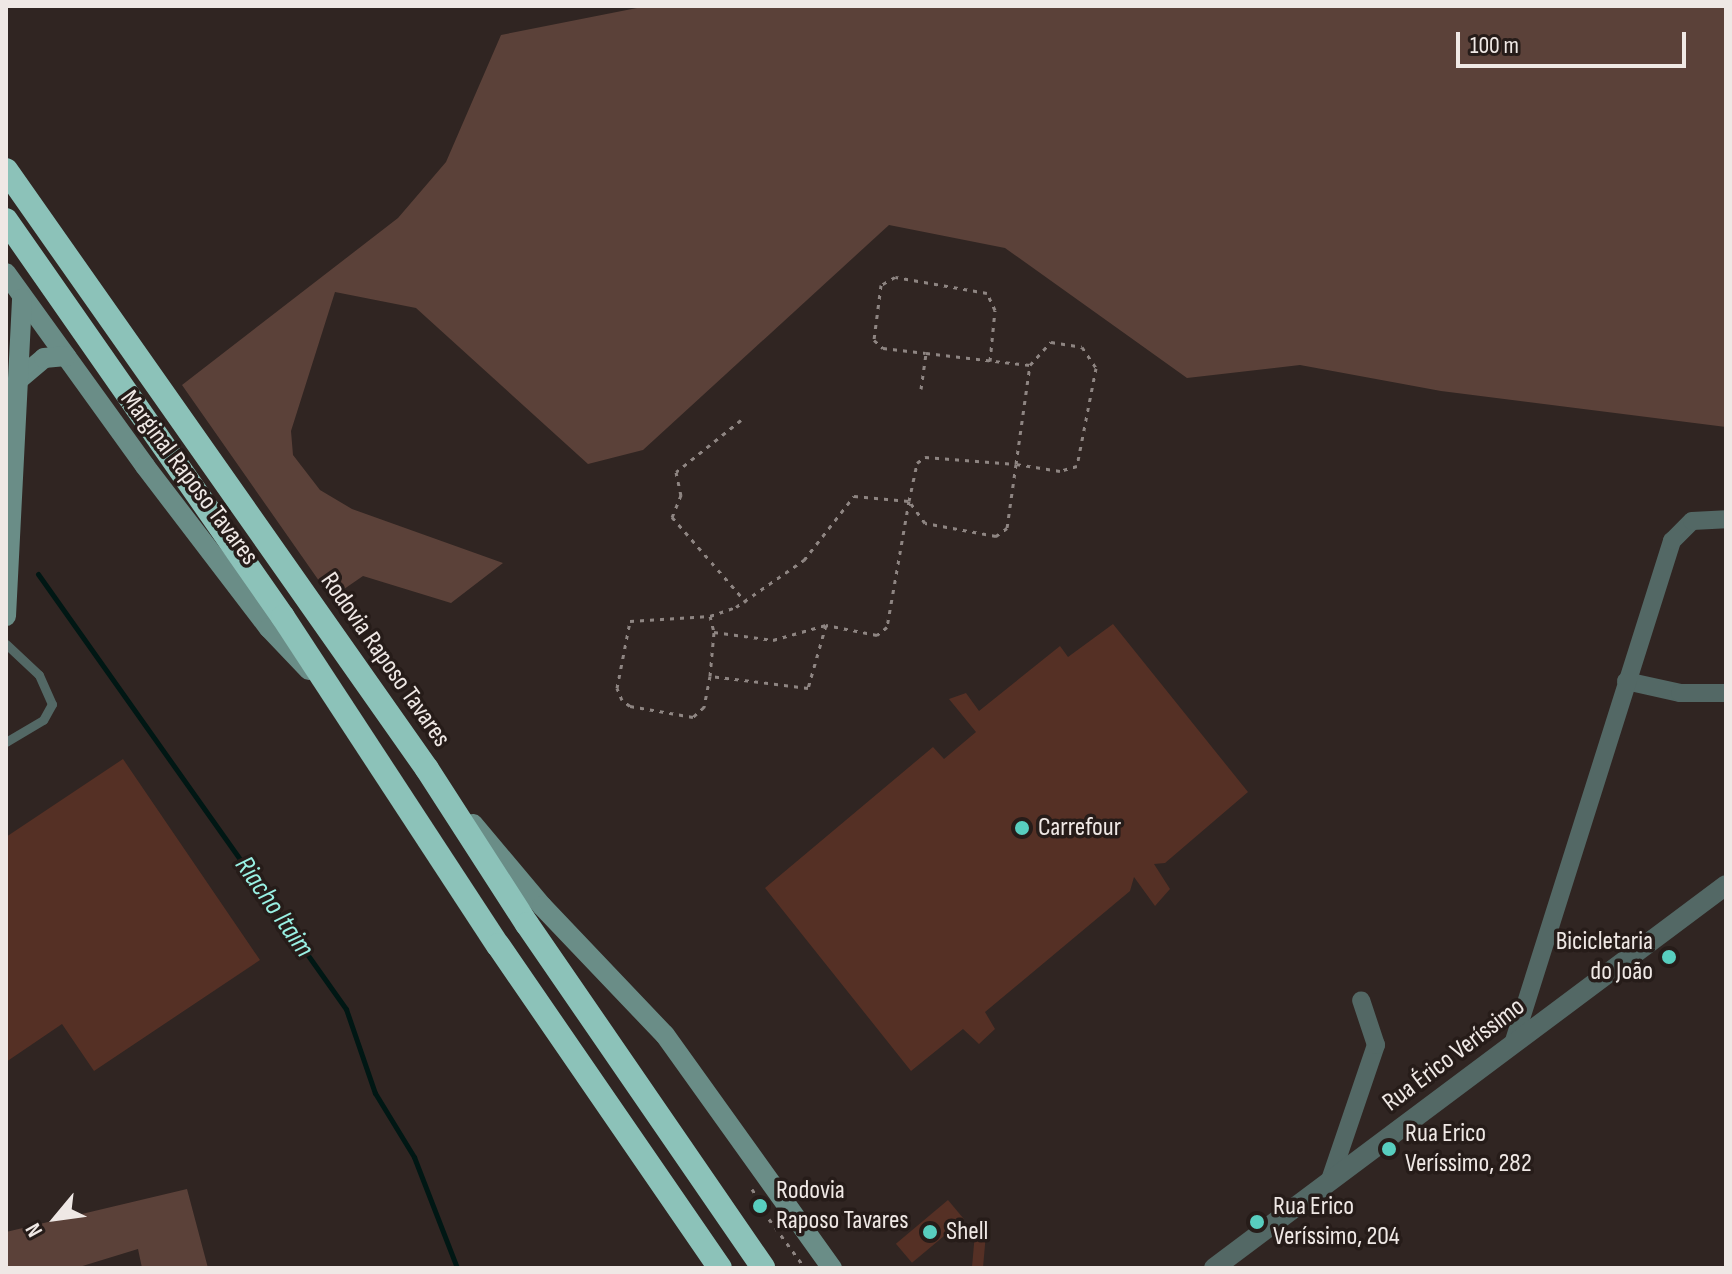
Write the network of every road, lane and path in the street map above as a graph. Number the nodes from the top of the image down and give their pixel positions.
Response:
1 (6, 170) edge
2 (6, 220) edge
3 (6, 273) edge
4 (22, 298) junction
5 (926, 353) junction
6 (66, 356) junction
7 (990, 361) junction
8 (1030, 365) junction
9 (18, 380) junction
10 (921, 389) dead end
11 (741, 420) dead end
12 (11, 421) edge
13 (1016, 464) junction
14 (909, 501) junction
15 (1726, 519) edge
16 (746, 602) junction
17 (6, 616) edge
18 (710, 616) junction
19 (826, 625) junction
20 (714, 632) junction
21 (6, 644) edge
22 (710, 676) junction
23 (1626, 681) junction
24 (1726, 693) edge
25 (342, 706) junction
26 (6, 742) edge
27 (427, 769) junction
28 (1726, 885) edge
29 (1361, 1000) dead end
30 (1513, 1044) junction
31 (1330, 1180) junction
32 (769, 1219) dead end
33 (720, 1268) edge
34 (763, 1268) edge
35 (805, 1268) edge
36 (832, 1268) edge
37 (1214, 1268) edge

1 - 27 highway, Rodovia Raposo Tavares
2 - 25 highway
3 - 4 main road, Marginal Raposo Tavares
4 - 6 main road, Marginal Raposo Tavares
4 - 9 main road
5 - 7 path
5 - 7 path
5 - 10 path
6 - 9 main road
6 - 25 main road, Marginal Raposo Tavares
7 - 8 path
8 - 13 path
8 - 13 path
9 - 12 main road
11 - 16 path
12 - 17 main road
13 - 14 path
13 - 14 path
14 - 16 path
14 - 19 path
15 - 23 street
16 - 18 path
18 - 20 path
18 - 22 path
19 - 20 path
19 - 22 path
20 - 22 path
21 - 26 lane
23 - 24 street
23 - 30 street
25 - 33 highway
27 - 34 highway, Rodovia Raposo Tavares
27 - 36 main road
28 - 30 street, Rua Érico Veríssimo
29 - 31 street
30 - 31 street, Rua Érico Veríssimo
31 - 37 street, Rua Érico Veríssimo
32 - 35 path

